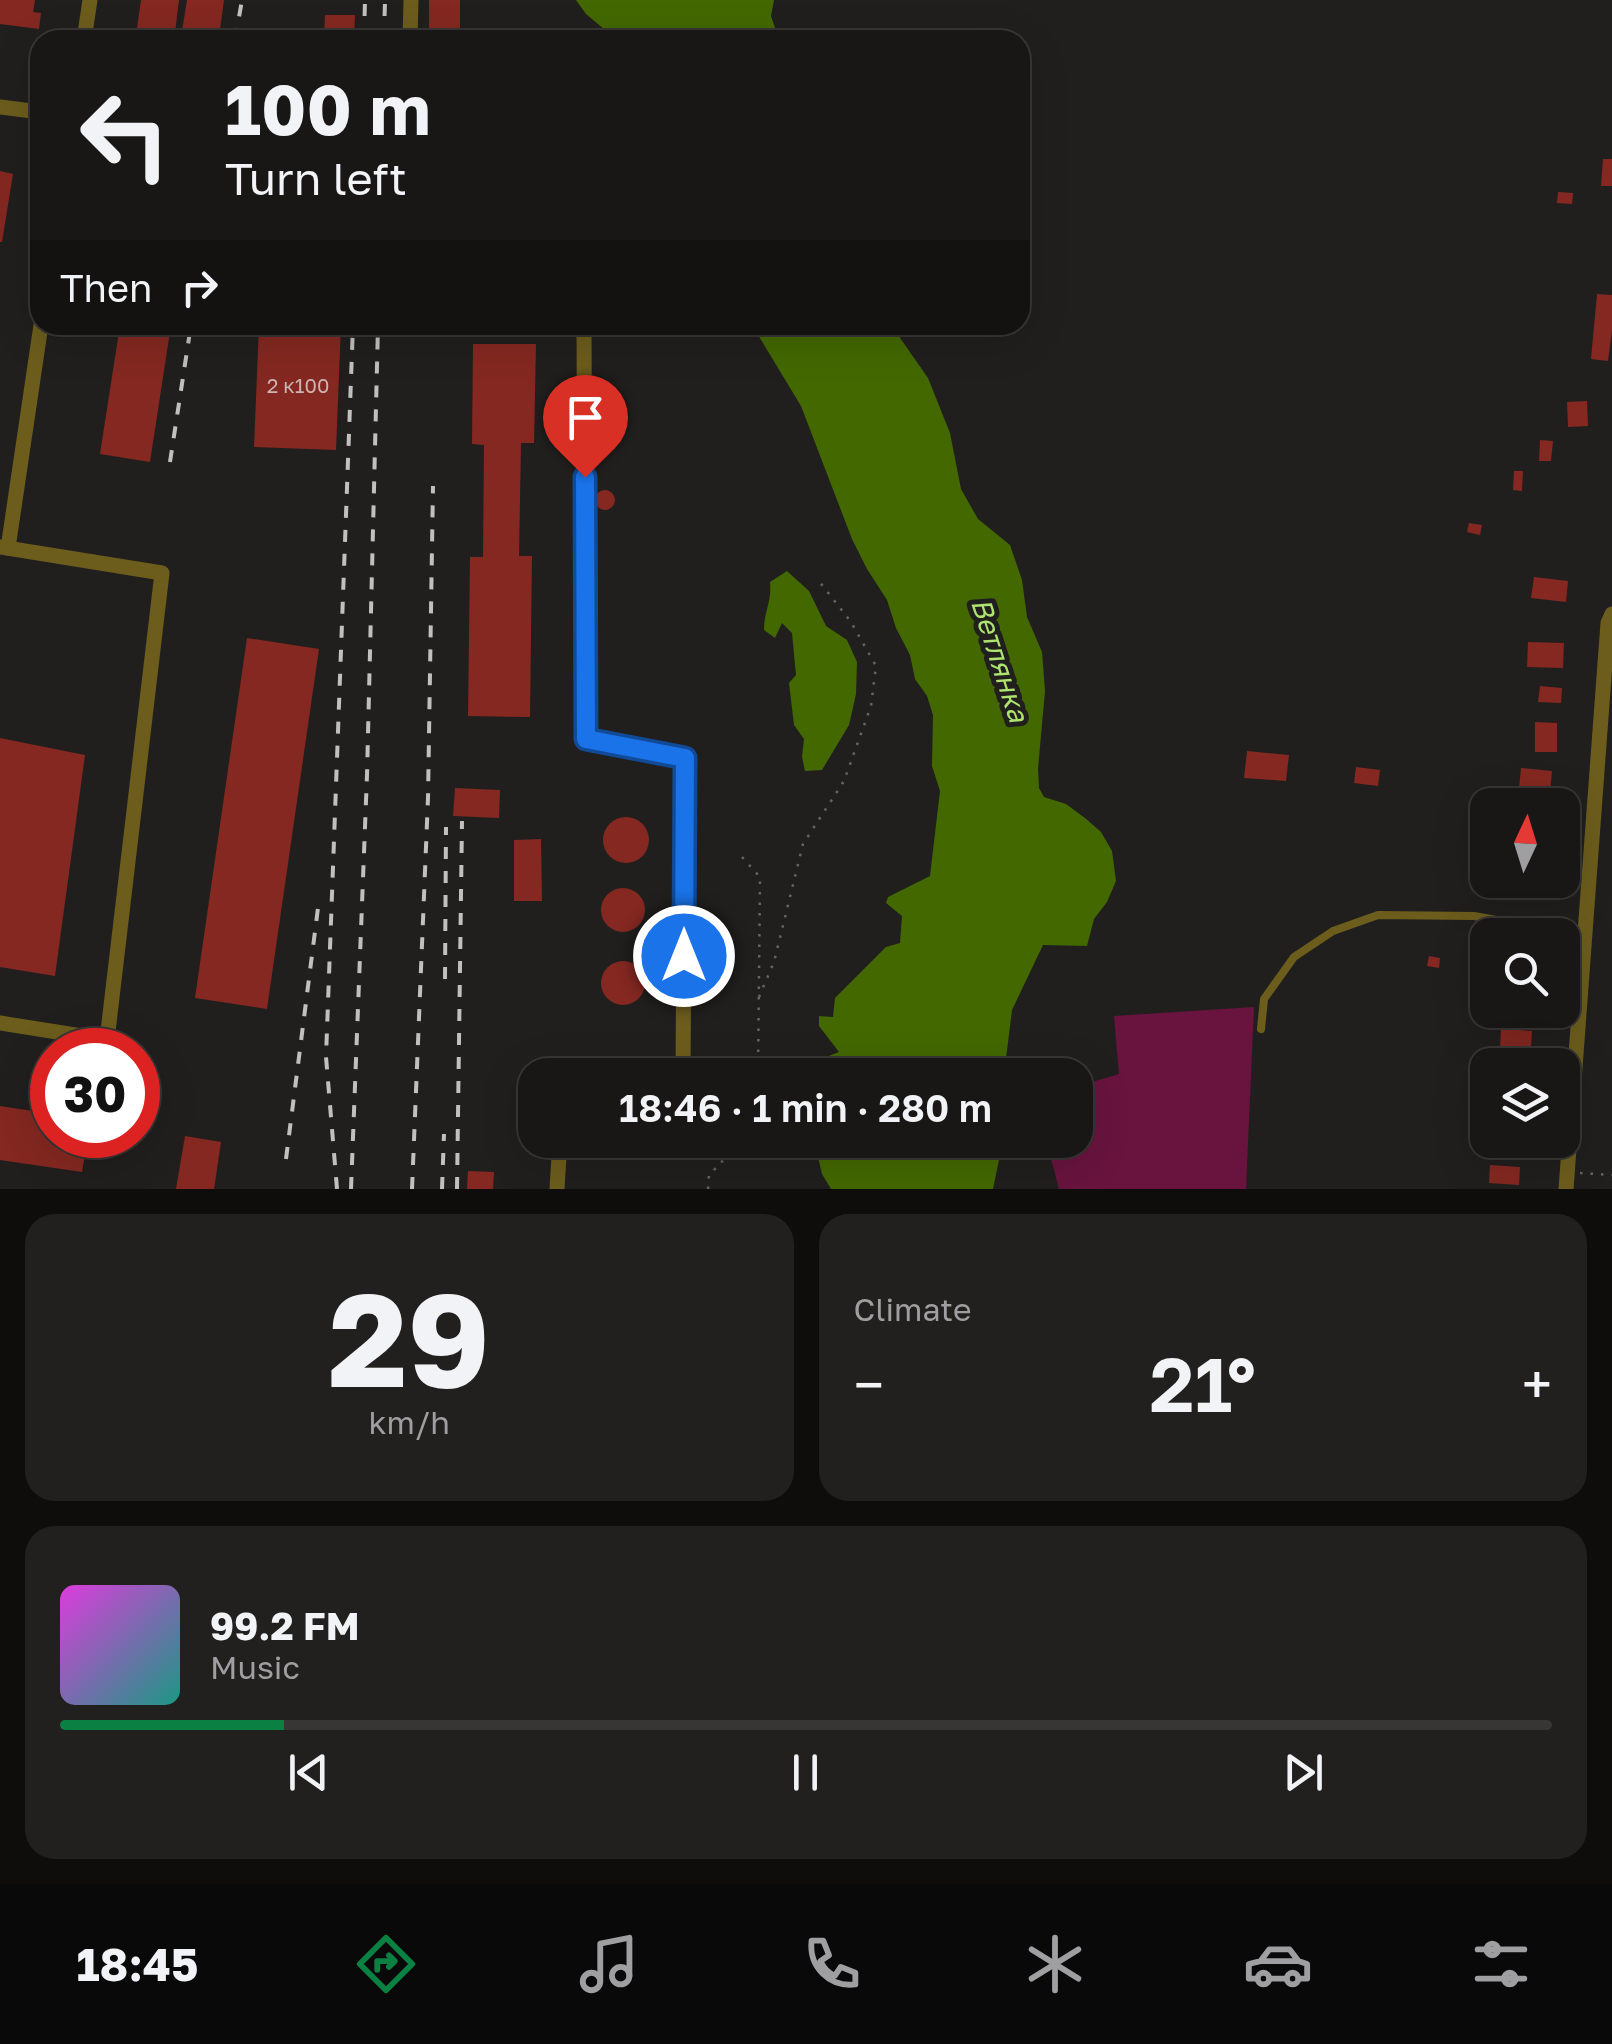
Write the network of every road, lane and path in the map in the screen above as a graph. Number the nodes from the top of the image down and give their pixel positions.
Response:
1 (90, 0) edge
2 (411, 0) edge
3 (86, 30) edge
4 (410, 30) edge
5 (0, 106) edge
6 (30, 110) edge
7 (39, 335) edge
8 (584, 335) edge
9 (4, 548) edge
10 (818, 581) dead end
11 (1612, 614) edge
12 (742, 856) dead end
13 (1586, 936) junction
14 (759, 997) junction
15 (0, 1023) edge
16 (1261, 1029) dead end
17 (683, 1058) edge
18 (758, 1058) edge
19 (559, 1158) edge
20 (726, 1158) edge
21 (1612, 1175) edge
22 (1567, 1180) edge
23 (557, 1189) edge
24 (708, 1189) edge

1 - 3 street
2 - 4 street
5 - 6 street
7 - 9 street
8 - 17 street
9 - 15 street
10 - 14 path
11 - 13 street
12 - 14 path
13 - 16 lane
13 - 22 street
14 - 18 path
19 - 23 street
20 - 24 path
21 - 22 path

